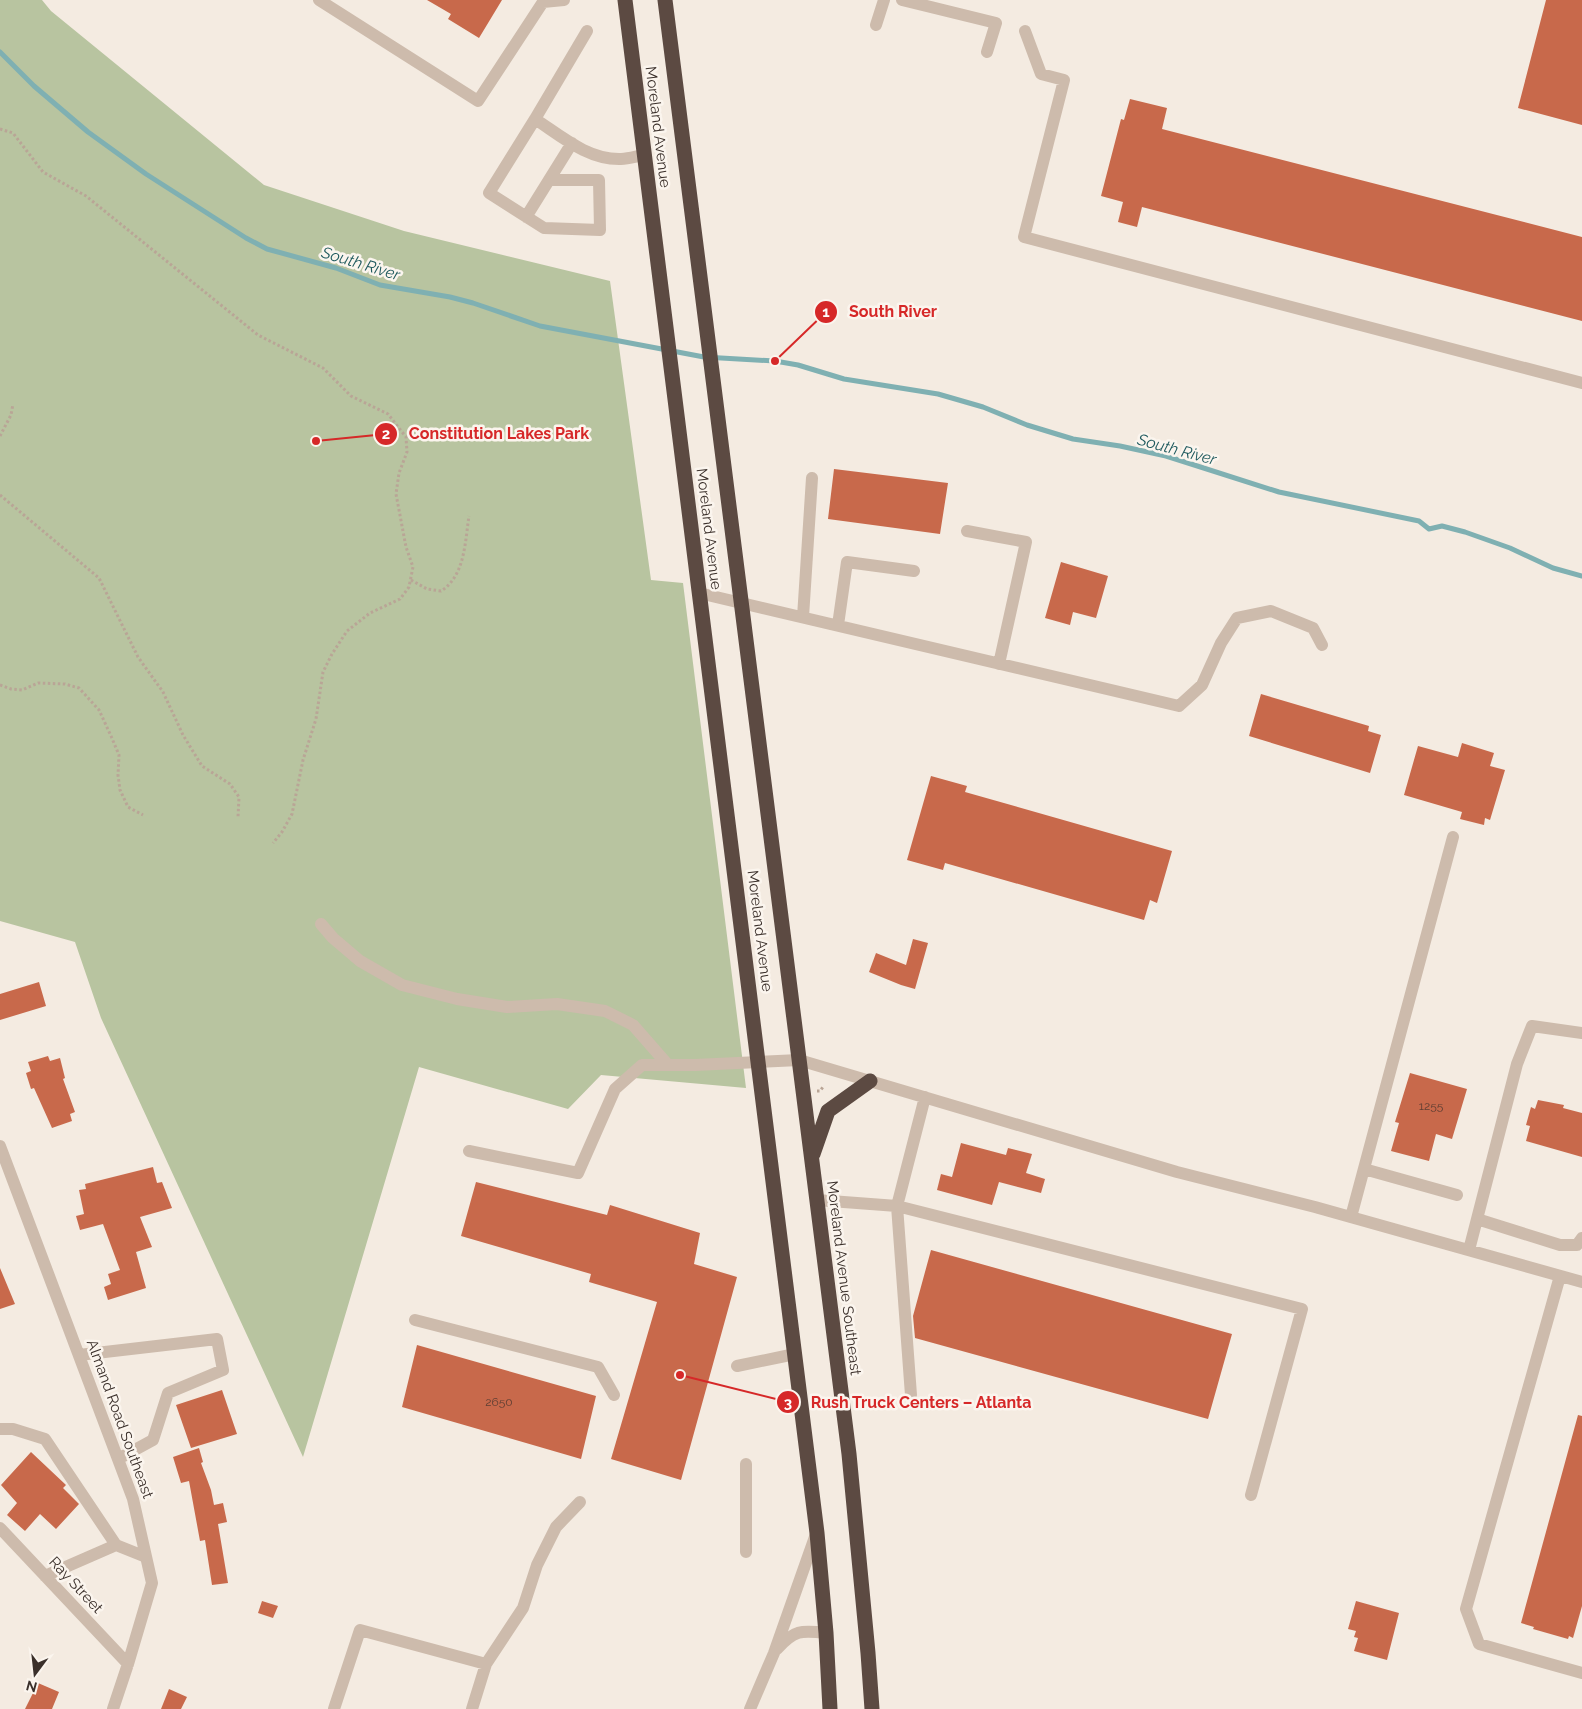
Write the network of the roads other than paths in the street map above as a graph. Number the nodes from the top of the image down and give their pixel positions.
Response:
1 (319, 0) edge
2 (564, 0) edge
3 (625, 0) edge
4 (665, 0) edge
5 (884, 0) edge
6 (902, 0) edge
7 (876, 25) dead end
8 (587, 31) dead end
9 (1026, 31) dead end
10 (987, 52) dead end
11 (535, 119) junction
12 (572, 143) junction
13 (644, 155) junction
14 (550, 180) junction
15 (526, 217) junction
16 (1582, 383) edge
17 (812, 478) dead end
18 (967, 531) dead end
19 (914, 571) dead end
20 (699, 592) junction
21 (742, 602) junction
22 (803, 616) junction
23 (838, 625) junction
24 (1322, 645) dead end
25 (999, 664) junction
26 (1453, 837) dead end
27 (321, 924) dead end
28 (1582, 1033) edge
29 (799, 1060) junction
30 (759, 1062) junction
31 (668, 1065) junction
32 (870, 1081) junction
33 (926, 1097) junction
34 (0, 1146) edge
35 (469, 1151) dead end
36 (811, 1158) junction
37 (1364, 1169) junction
38 (1457, 1195) dead end
39 (817, 1200) junction
40 (897, 1206) junction
41 (1351, 1217) junction
42 (1477, 1219) junction
43 (1582, 1238) edge
44 (1468, 1250) junction
45 (1560, 1276) junction
46 (1582, 1282) edge
47 (415, 1320) dead end
48 (794, 1354) junction
49 (79, 1355) junction
50 (737, 1366) dead end
51 (614, 1395) dead end
52 (910, 1395) dead end
53 (0, 1430) edge
54 (118, 1459) junction
55 (746, 1464) dead end
56 (1251, 1495) dead end
57 (580, 1502) dead end
58 (0, 1528) edge
59 (816, 1533) junction
60 (116, 1545) junction
61 (746, 1552) dead end
62 (146, 1557) junction
63 (45, 1576) junction
64 (826, 1633) junction
65 (774, 1653) junction
66 (128, 1664) junction
67 (486, 1664) junction
68 (1582, 1673) edge
69 (113, 1709) edge
70 (334, 1709) edge
71 (472, 1709) edge
72 (750, 1709) edge
73 (830, 1709) edge
74 (872, 1709) edge

1 - 2 street
3 - 13 highway, Moreland Avenue
4 - 21 highway, Moreland Avenue
5 - 7 street
6 - 10 street
8 - 11 street
9 - 16 street
11 - 12 street
11 - 15 street
12 - 13 street
12 - 14 street
13 - 20 highway, Moreland Avenue
14 - 15 street
14 - 15 street
17 - 22 street
18 - 25 street
19 - 23 street
20 - 21 street
20 - 30 highway, Moreland Avenue
21 - 22 street
21 - 29 highway, Moreland Avenue
22 - 23 street
23 - 25 street
24 - 25 street
26 - 37 street
27 - 31 street
28 - 42 street
29 - 30 street
29 - 32 street
29 - 36 highway, Moreland Avenue Southeast
30 - 31 street
30 - 48 highway
31 - 35 street
32 - 33 street
32 - 36 highway
33 - 40 street
33 - 41 street
34 - 49 street, Almand Road Southeast
36 - 39 highway, Moreland Avenue Southeast
37 - 38 street
37 - 41 street
39 - 40 street
39 - 74 highway, Moreland Avenue Southeast
40 - 52 street
40 - 56 street
41 - 44 street
42 - 43 street
42 - 44 street
44 - 45 street
45 - 46 street
45 - 68 street
47 - 51 street
48 - 50 street
48 - 59 highway
49 - 54 street, Almand Road Southeast
49 - 54 street
53 - 60 street
54 - 62 street, Almand Road Southeast
55 - 61 street
57 - 67 street
58 - 63 street, Ray Street
59 - 64 highway
59 - 65 street
60 - 62 street
60 - 63 street
62 - 66 street, Almand Road Southeast
63 - 66 street, Ray Street
64 - 65 street
64 - 73 highway
65 - 72 street
66 - 69 street, Almand Road Southeast
67 - 70 street
67 - 71 street

